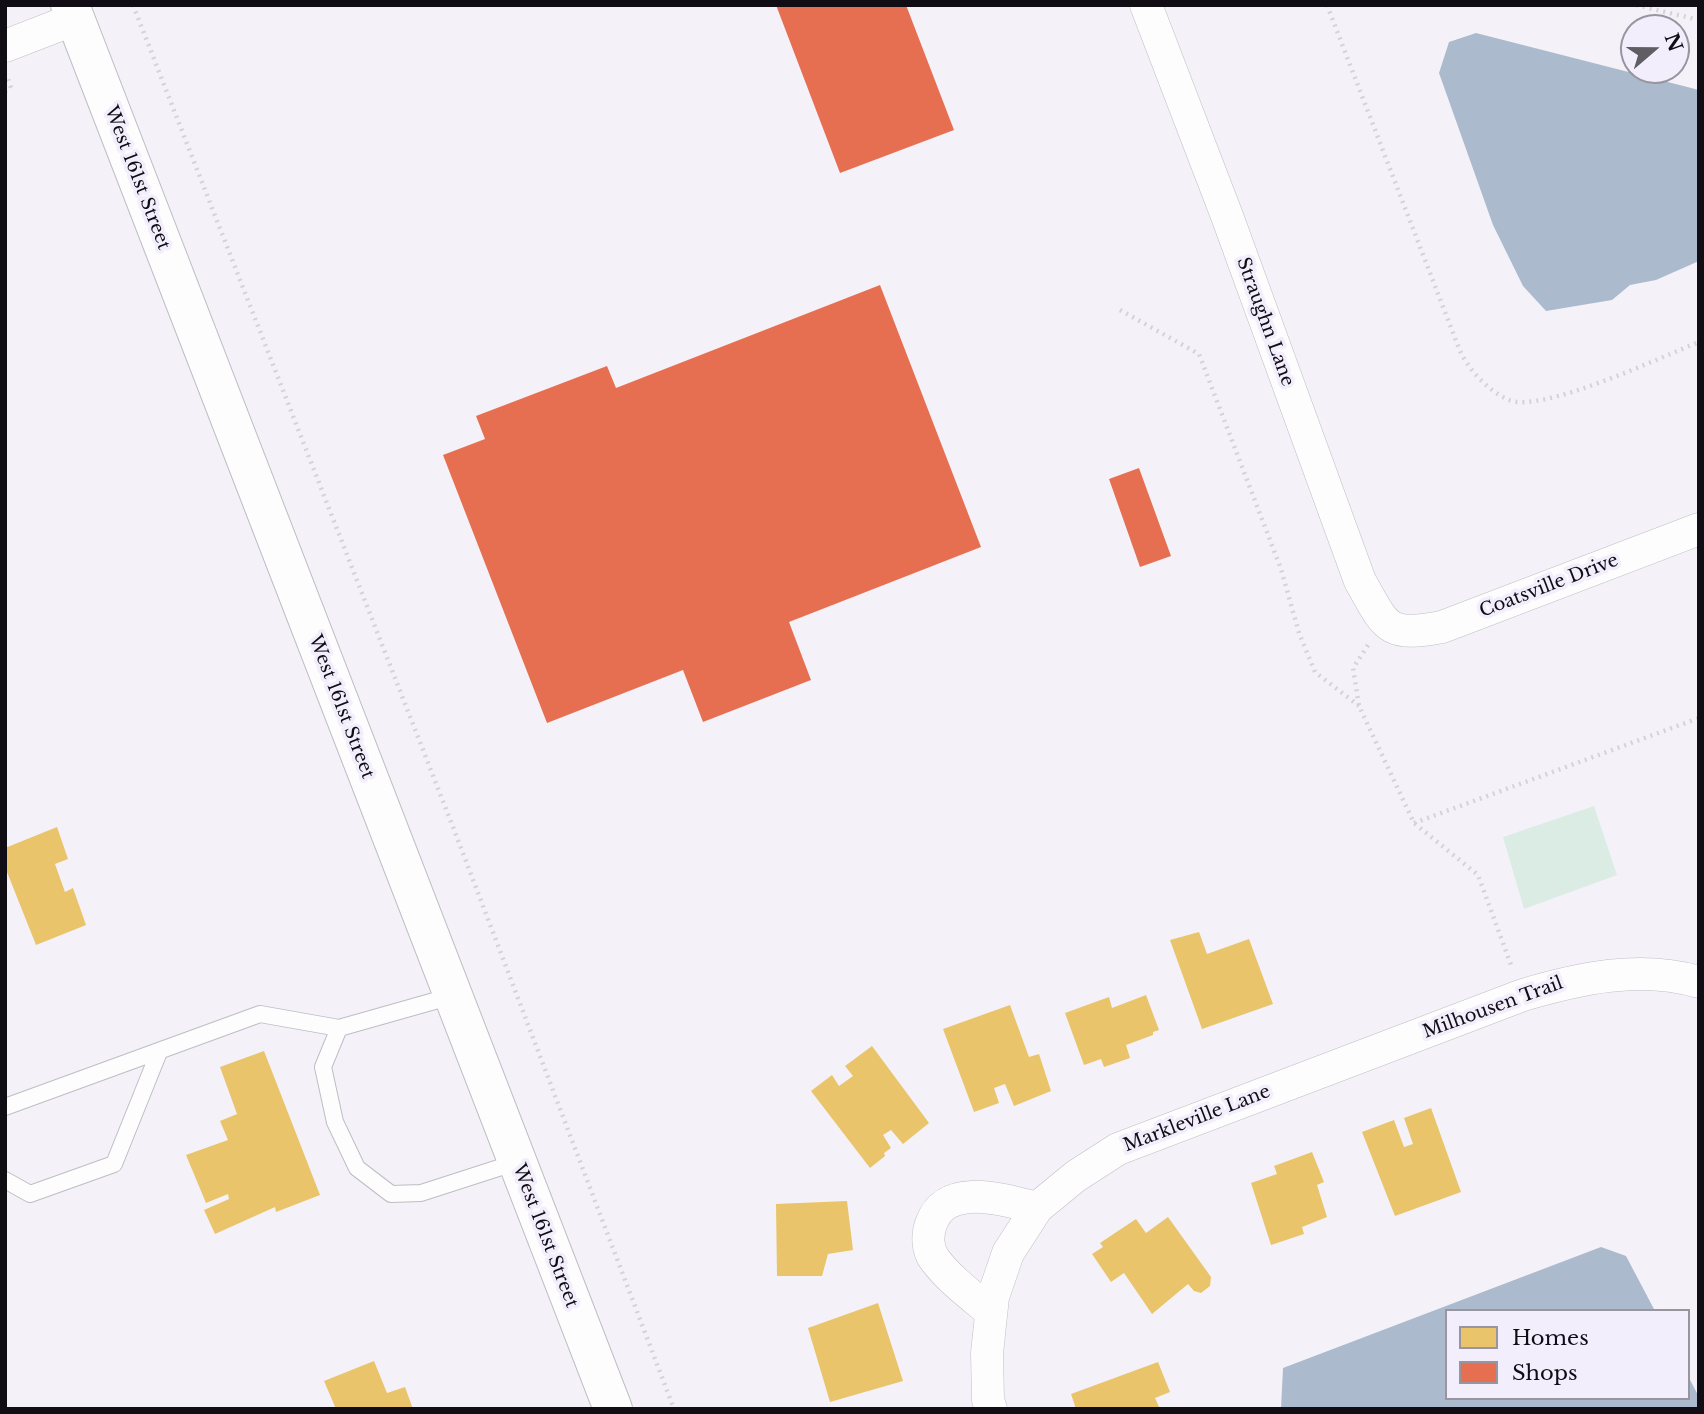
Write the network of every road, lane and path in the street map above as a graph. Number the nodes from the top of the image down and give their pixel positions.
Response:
1 (133, 5) edge
2 (1146, 5) edge
3 (1327, 5) edge
4 (1636, 5) edge
5 (72, 12) edge
6 (1699, 20) edge
7 (5, 46) edge
8 (5, 72) edge
9 (5, 91) edge
10 (1120, 310) dead end
11 (1699, 342) edge
12 (1699, 529) edge
13 (1390, 626) junction
14 (1359, 706) junction
15 (1699, 718) edge
16 (1414, 823) junction
17 (1699, 982) edge
18 (1523, 995) junction
19 (452, 996) junction
20 (339, 1028) junction
21 (1412, 1037) joint
22 (159, 1052) junction
23 (5, 1107) edge
24 (517, 1162) junction
25 (5, 1180) edge
26 (1037, 1208) junction
27 (991, 1312) junction
28 (613, 1409) edge
29 (674, 1409) edge
30 (991, 1409) edge

1 - 29 path
2 - 13 street, Straughn Lane
3 - 11 path
4 - 6 path
5 - 7 street
5 - 19 street, West 161st Street
8 - 9 path
10 - 14 path
12 - 13 street, Coatsville Drive
13 - 14 path
14 - 16 path
15 - 16 path
16 - 18 path
17 - 18 street, Milhousen Trail
18 - 21 street, Milhousen Trail
19 - 20 lane
19 - 24 street, West 161st Street
20 - 22 lane
20 - 24 lane
21 - 26 street, Markleville Lane
22 - 23 lane
22 - 25 lane
24 - 28 street, West 161st Street
26 - 27 street, Markleville Lane
26 - 27 street
27 - 30 street, Markleville Lane

